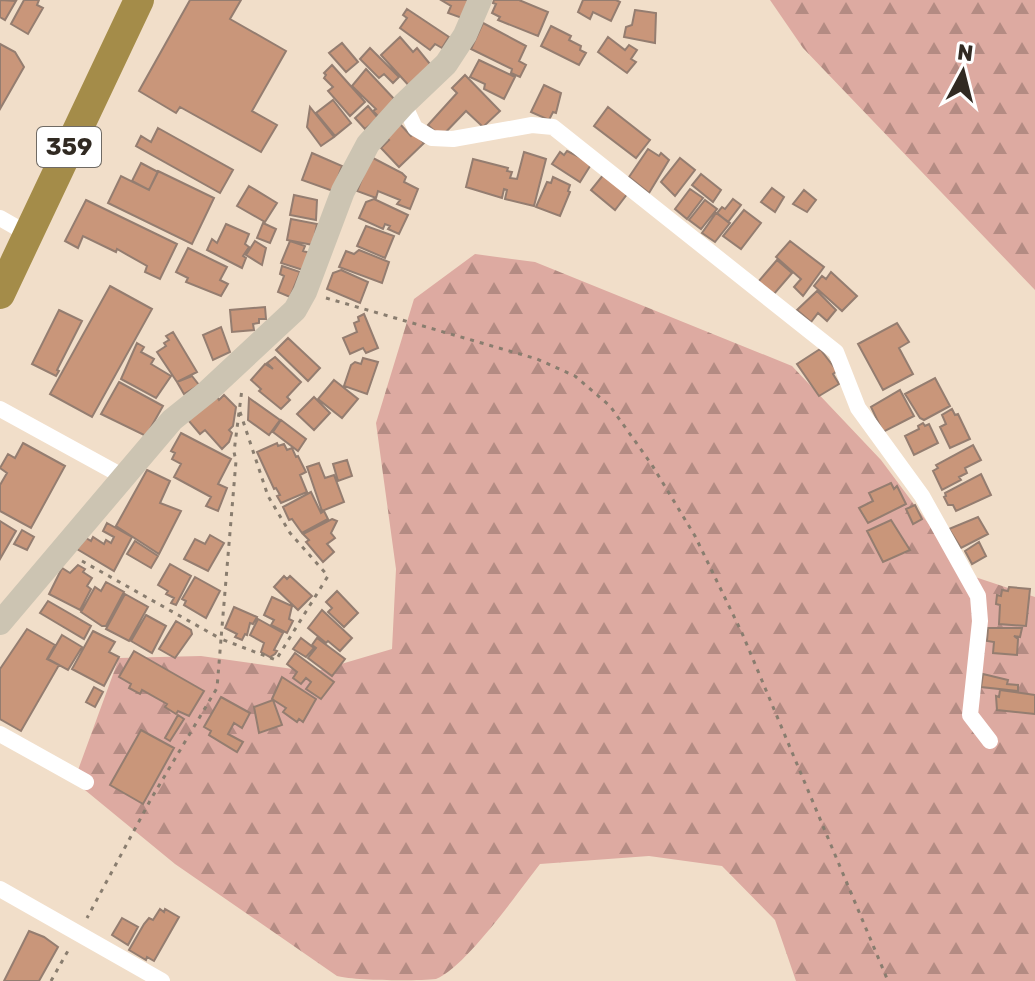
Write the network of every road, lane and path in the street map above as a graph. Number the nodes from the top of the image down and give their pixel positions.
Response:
1 (139, 0) edge
2 (480, 0) edge
3 (404, 104) junction
4 (0, 218) edge
5 (28, 234) junction
6 (305, 292) junction
7 (0, 294) edge
8 (240, 361) junction
9 (0, 409) edge
10 (240, 412) junction
11 (124, 477) junction
12 (61, 550) junction
13 (0, 623) edge
14 (221, 639) junction
15 (0, 734) edge
16 (990, 741) dead end
17 (86, 782) dead end
18 (0, 889) edge
19 (78, 933) junction
20 (51, 981) edge
21 (162, 981) edge
22 (888, 981) edge

1 - 5 highway, 359
2 - 3 street
3 - 6 street
3 - 16 street
4 - 5 street
5 - 7 highway, 359
6 - 8 street
6 - 22 path
8 - 10 path
8 - 11 street
9 - 11 street
10 - 14 path
10 - 14 path
11 - 12 street
12 - 13 street
12 - 14 path
14 - 19 path
15 - 17 street
18 - 19 street
19 - 20 path
19 - 21 street

